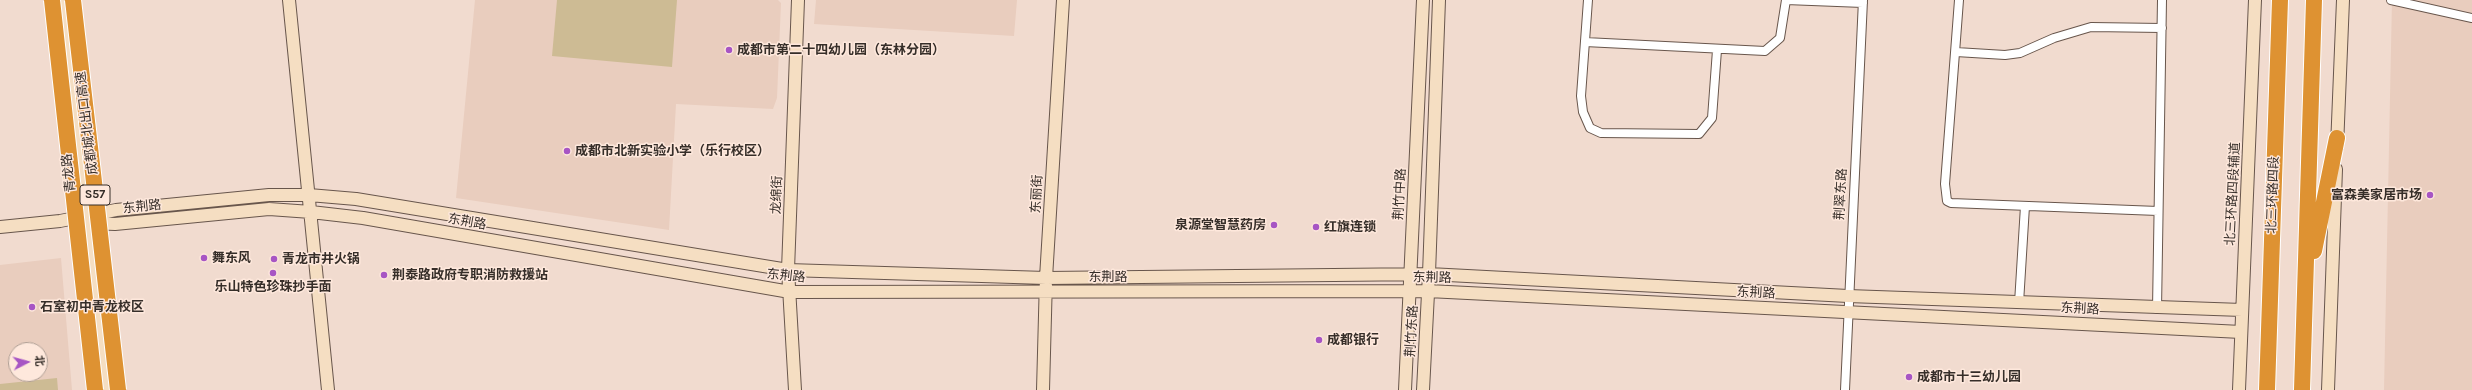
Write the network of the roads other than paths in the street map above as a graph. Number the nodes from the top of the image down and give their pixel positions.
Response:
1 (52, 0) edge
2 (63, 0) edge
3 (73, 0) edge
4 (289, 0) edge
5 (798, 0) edge
6 (1063, 0) edge
7 (1423, 0) edge
8 (1439, 0) edge
9 (1588, 0) edge
10 (1786, 0) edge
11 (1959, 0) edge
12 (2162, 0) edge
13 (2255, 0) edge
14 (2280, 0) edge
15 (2314, 0) edge
16 (2343, 0) edge
17 (2391, 0) edge
18 (1863, 1) edge
19 (2472, 18) edge
20 (2162, 28) junction
21 (1585, 42) junction
22 (1717, 50) junction
23 (1956, 52) junction
24 (2338, 138) junction
25 (309, 195) junction
26 (2025, 206) junction
27 (2158, 211) junction
28 (311, 212) junction
29 (88, 219) junction
30 (0, 227) edge
31 (788, 270) junction
32 (1410, 274) junction
33 (1429, 274) junction
34 (1046, 278) junction
35 (1046, 291) junction
36 (1409, 291) junction
37 (1428, 291) junction
38 (2305, 291) junction
39 (790, 292) junction
40 (1848, 296) junction
41 (2019, 303) junction
42 (2157, 309) junction
43 (2242, 310) junction
44 (1848, 312) junction
45 (2241, 332) junction
46 (95, 390) edge
47 (107, 390) edge
48 (118, 390) edge
49 (328, 390) edge
50 (795, 390) edge
51 (1043, 390) edge
52 (1405, 390) edge
53 (1423, 390) edge
54 (1845, 390) edge
55 (2239, 390) edge
56 (2267, 390) edge
57 (2302, 390) edge
58 (2328, 390) edge

1 - 46 highway, 成都城北出口高速 / S57, bridge
2 - 29 street, 青龙路
3 - 48 highway, 成都城北出口高速 / S57, bridge
4 - 25 street
5 - 31 street, 龙绵街
6 - 34 street, 东丽街
7 - 32 street, 荆竹中路
8 - 33 street
9 - 21 street
10 - 18 street
10 - 22 street
11 - 23 street
12 - 20 street
13 - 43 street, 北三环路四段辅道
14 - 56 highway, 北三环路四段
15 - 38 highway
16 - 24 street
17 - 19 street
18 - 40 street, 荆翠东路
20 - 23 street
20 - 27 street
21 - 22 street
21 - 22 street
23 - 26 street
24 - 38 highway
24 - 58 street
25 - 28 street
25 - 29 street, 东荆路
25 - 31 street, 东荆路
26 - 27 street
26 - 41 street
27 - 42 street
28 - 29 street, 东荆路
28 - 39 street, 东荆路
28 - 49 street
29 - 30 street, 东荆路
29 - 47 street, 青龙路
31 - 34 street, 东荆路
31 - 39 street, 龙绵街
32 - 33 street, 东荆路
32 - 34 street, 东荆路
32 - 36 street, 荆竹中路
33 - 37 street, 荆竹东路
33 - 40 street, 东荆路
34 - 35 street, 东丽街
35 - 36 street, 东荆路
35 - 39 street, 东荆路
35 - 51 street, 东丽街
36 - 37 street, 东荆路
36 - 52 street, 荆竹中路
37 - 44 street, 东荆路
37 - 53 street, 荆竹东路
38 - 57 highway
39 - 50 street, 龙绵街
40 - 41 street, 东荆路
40 - 44 street, 荆翠东路
41 - 42 street, 东荆路
42 - 43 street, 东荆路
43 - 45 street, 北三环路四段辅道
44 - 45 street, 东荆路
44 - 54 street, 荆翠东路
45 - 55 street, 北三环路四段辅道

